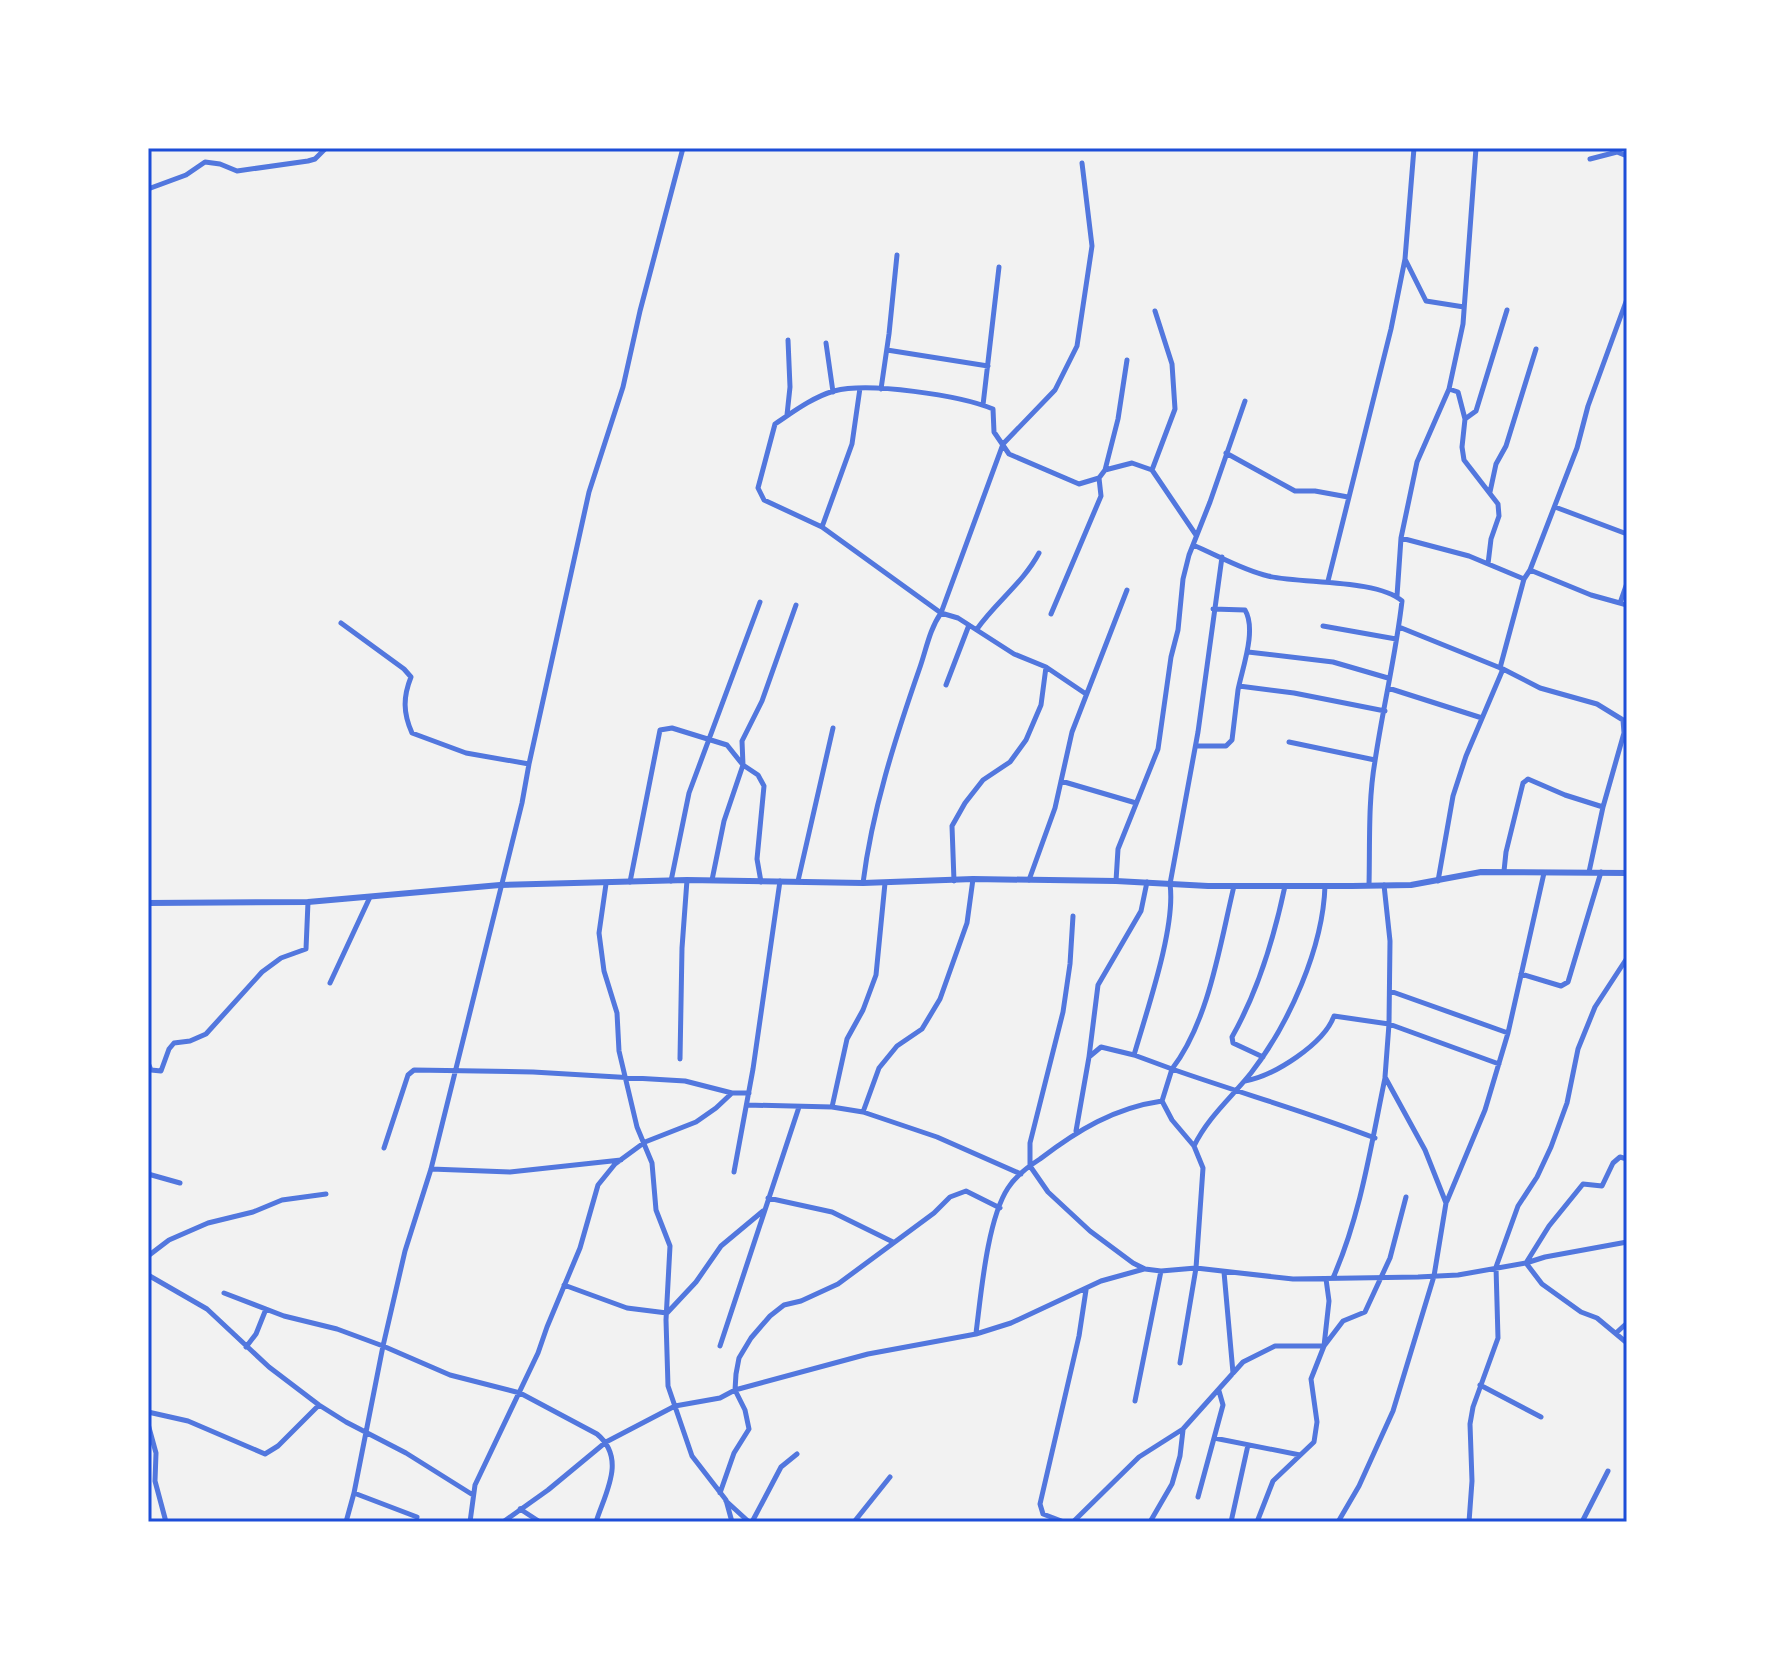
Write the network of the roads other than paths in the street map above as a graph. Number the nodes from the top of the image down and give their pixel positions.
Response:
1 (326, 148) edge
2 (683, 148) edge
3 (1414, 148) edge
4 (1476, 148) edge
5 (1627, 156) edge
6 (1590, 159) dead end
7 (1082, 163) dead end
8 (148, 189) edge
9 (897, 255) dead end
10 (1405, 259) junction
11 (999, 267) dead end
12 (1627, 299) edge
13 (1464, 307) junction
14 (1507, 310) dead end
15 (1155, 311) dead end
16 (788, 340) dead end
17 (826, 343) dead end
18 (1536, 349) dead end
19 (887, 350) junction
20 (1127, 360) dead end
21 (988, 366) junction
22 (860, 388) junction
23 (881, 389) junction
24 (1449, 389) junction
25 (833, 392) junction
26 (1245, 401) dead end
27 (983, 405) junction
28 (787, 416) junction
29 (1465, 419) junction
30 (1003, 444) junction
31 (1226, 453) junction
32 (1105, 470) junction
33 (1152, 470) junction
34 (1099, 478) junction
35 (1490, 493) junction
36 (1348, 497) junction
37 (1555, 507) junction
38 (822, 527) junction
39 (1627, 534) edge
40 (1196, 535) junction
41 (1401, 538) junction
42 (1193, 545) junction
43 (1039, 553) dead end
44 (1222, 557) junction
45 (1488, 564) junction
46 (1530, 570) junction
47 (1524, 579) junction
48 (1328, 581) junction
49 (1627, 583) edge
50 (1127, 590) dead end
51 (1397, 596) junction
52 (760, 602) dead end
53 (796, 605) dead end
54 (1625, 606) edge
55 (1213, 609) junction
56 (941, 613) junction
57 (1051, 614) dead end
58 (341, 623) dead end
59 (969, 625) junction
60 (1323, 626) dead end
61 (1399, 627) junction
62 (977, 629) junction
63 (1396, 639) junction
64 (1248, 652) junction
65 (1046, 667) junction
66 (1501, 669) junction
67 (1388, 678) junction
68 (946, 685) dead end
69 (1239, 686) junction
70 (1387, 687) junction
71 (1086, 694) junction
72 (1385, 711) junction
73 (1482, 718) junction
74 (833, 728) dead end
75 (1625, 734) edge
76 (710, 740) junction
77 (1289, 742) dead end
78 (1195, 746) junction
79 (1375, 760) junction
80 (529, 764) junction
81 (743, 765) junction
82 (1061, 781) junction
83 (1136, 803) junction
84 (1603, 807) junction
85 (1504, 871) junction
86 (1589, 872) junction
87 (1601, 872) junction
88 (1544, 873) junction
89 (1627, 873) edge
90 (973, 879) junction
91 (687, 880) junction
92 (712, 880) junction
93 (671, 881) junction
94 (780, 881) junction
95 (798, 881) junction
96 (954, 881) junction
97 (1028, 881) junction
98 (1116, 881) junction
99 (1438, 881) junction
100 (630, 882) junction
101 (761, 882) junction
102 (1147, 882) junction
103 (863, 883) junction
104 (885, 883) junction
105 (606, 884) junction
106 (1170, 884) junction
107 (500, 885) junction
108 (1285, 885) junction
109 (1369, 885) junction
110 (1384, 885) junction
111 (1234, 886) junction
112 (1325, 886) junction
113 (370, 897) junction
114 (308, 902) junction
115 (148, 903) edge
116 (1073, 916) dead end
117 (1627, 958) edge
118 (1521, 974) junction
119 (330, 983) dead end
120 (1390, 991) junction
121 (1389, 1024) junction
122 (1508, 1033) junction
123 (1134, 1055) junction
124 (1089, 1057) junction
125 (1263, 1057) junction
126 (680, 1059) dead end
127 (148, 1063) edge
128 (1499, 1064) junction
129 (1172, 1069) junction
130 (454, 1072) junction
131 (627, 1076) junction
132 (1385, 1077) junction
133 (1244, 1081) junction
134 (1235, 1091) junction
135 (732, 1093) junction
136 (749, 1093) junction
137 (1162, 1101) junction
138 (747, 1105) junction
139 (799, 1107) junction
140 (832, 1107) junction
141 (863, 1112) junction
142 (1076, 1131) junction
143 (1375, 1138) junction
144 (645, 1142) junction
145 (1194, 1146) junction
146 (384, 1148) dead end
147 (1627, 1159) edge
148 (622, 1160) junction
149 (1030, 1166) junction
150 (431, 1169) junction
151 (734, 1172) dead end
152 (148, 1174) edge
153 (1021, 1174) junction
154 (180, 1183) dead end
155 (326, 1194) dead end
156 (1406, 1197) dead end
157 (768, 1198) junction
158 (1446, 1203) junction
159 (1000, 1208) junction
160 (764, 1210) junction
161 (893, 1242) junction
162 (1627, 1242) edge
163 (148, 1256) edge
164 (1526, 1263) junction
165 (1496, 1267) junction
166 (1196, 1268) junction
167 (1145, 1269) junction
168 (1161, 1271) junction
169 (1224, 1272) junction
170 (148, 1275) edge
171 (1434, 1276) junction
172 (1330, 1278) junction
173 (1381, 1278) junction
174 (564, 1285) junction
175 (1086, 1289) junction
176 (224, 1293) dead end
177 (266, 1309) junction
178 (667, 1313) junction
179 (1627, 1323) edge
180 (1616, 1333) junction
181 (976, 1334) junction
182 (1627, 1343) edge
183 (383, 1346) junction
184 (720, 1346) dead end
185 (1324, 1346) junction
186 (246, 1347) junction
187 (1180, 1363) dead end
188 (1233, 1373) junction
189 (1480, 1385) junction
190 (735, 1390) junction
191 (1219, 1390) junction
192 (520, 1393) junction
193 (1135, 1401) dead end
194 (319, 1405) junction
195 (675, 1406) junction
196 (148, 1412) edge
197 (1541, 1417) dead end
198 (148, 1424) edge
199 (1183, 1429) junction
200 (367, 1431) junction
201 (1214, 1438) junction
202 (606, 1442) junction
203 (1248, 1445) junction
204 (797, 1454) dead end
205 (1300, 1455) junction
206 (1608, 1471) dead end
207 (890, 1477) dead end
208 (152, 1480) edge
209 (354, 1493) junction
210 (720, 1494) junction
211 (473, 1495) junction
212 (1198, 1497) dead end
213 (726, 1500) junction
214 (520, 1509) junction
215 (417, 1517) dead end
216 (166, 1522) edge
217 (346, 1522) edge
218 (470, 1522) edge
219 (503, 1522) edge
220 (540, 1522) edge
221 (596, 1522) edge
222 (732, 1522) edge
223 (750, 1522) edge
224 (854, 1522) edge
225 (1064, 1522) edge
226 (1073, 1522) edge
227 (1150, 1522) edge
228 (1231, 1522) edge
229 (1257, 1522) edge
230 (1338, 1522) edge
231 (1469, 1522) edge
232 (1582, 1522) edge

1 - 8 street
2 - 80 street
3 - 10 street
4 - 13 street
5 - 6 street
7 - 30 street
9 - 19 street
10 - 13 street
10 - 36 street
11 - 21 street
12 - 37 street
13 - 24 street
14 - 29 street
15 - 33 street
16 - 28 street
17 - 25 street
18 - 35 street
19 - 21 street
19 - 23 street
20 - 32 street
21 - 27 street
22 - 23 street
22 - 25 street
22 - 38 street
23 - 27 street
24 - 29 street
24 - 41 street
25 - 28 street
26 - 31 street
27 - 30 street
28 - 38 street
29 - 35 street
30 - 34 street
30 - 56 street
31 - 36 street
31 - 40 street
32 - 33 street
32 - 34 street
33 - 40 street
34 - 57 street
35 - 45 street
36 - 48 street
37 - 39 street
37 - 46 street
38 - 56 street
40 - 42 street
41 - 45 street
41 - 51 street
42 - 44 street
42 - 83 street
43 - 62 street
44 - 48 street
44 - 55 street
45 - 47 street
46 - 47 street
46 - 54 street
47 - 66 street
48 - 51 street
49 - 54 street
50 - 71 street
51 - 61 street
52 - 76 street
53 - 81 street
55 - 64 street
55 - 78 street
56 - 59 street
56 - 103 street
58 - 80 street
59 - 62 street
59 - 68 street
60 - 63 street
61 - 63 street
61 - 66 street
62 - 65 street
63 - 67 street
64 - 67 street
64 - 69 street
65 - 71 street
65 - 96 street
66 - 73 street
66 - 75 street
67 - 70 street
69 - 72 street
69 - 78 street
70 - 72 street
70 - 73 street
71 - 82 street
72 - 79 street
73 - 99 street
74 - 95 street
75 - 84 street
76 - 81 street
76 - 93 street
76 - 100 street
77 - 79 street
78 - 106 street
79 - 109 street
80 - 107 street
81 - 92 street
81 - 101 street
82 - 83 street
82 - 97 street
83 - 98 street
84 - 85 street
84 - 86 street
85 - 88 street
85 - 99 street
86 - 87 street
86 - 88 street
87 - 89 street
87 - 118 street
88 - 118 street
90 - 96 street
90 - 97 street
90 - 141 street
91 - 92 street
91 - 93 street
91 - 126 street
92 - 101 street
93 - 100 street
94 - 95 street
94 - 101 street
94 - 136 street
95 - 103 street
96 - 104 street
97 - 98 street
98 - 102 street
99 - 110 street
100 - 105 street
102 - 106 street
102 - 124 street
103 - 104 street
104 - 140 street
105 - 107 street
105 - 131 street
106 - 111 street
106 - 123 street
107 - 113 street
107 - 130 street
108 - 111 street
108 - 112 street
108 - 125 street
109 - 110 street
109 - 112 street
110 - 120 street
111 - 129 street
112 - 125 street
113 - 114 street
113 - 119 street
114 - 115 street
114 - 127 street
116 - 149 street
117 - 165 street
118 - 122 street
120 - 121 street
120 - 122 street
121 - 128 street
121 - 132 street
121 - 133 street
122 - 128 street
123 - 124 street
123 - 129 street
124 - 142 street
125 - 133 street
128 - 158 street
129 - 134 street
129 - 137 street
130 - 131 street
130 - 146 street
130 - 150 street
131 - 135 street
131 - 144 street
132 - 143 street
132 - 158 street
133 - 134 street
134 - 143 street
134 - 145 street
135 - 136 street
135 - 144 street
136 - 138 street
137 - 142 street
137 - 145 street
138 - 139 street
138 - 151 street
139 - 140 street
139 - 157 street
140 - 141 street
141 - 153 street
142 - 149 street
143 - 172 street
144 - 148 street
144 - 178 street
145 - 166 street
147 - 164 street
148 - 150 street
148 - 174 street
149 - 153 street
149 - 167 street
150 - 183 street
152 - 154 street
153 - 159 street
155 - 163 street
156 - 173 street
157 - 160 street
157 - 161 street
158 - 171 street
159 - 161 street
159 - 181 street
160 - 178 street
160 - 184 street
161 - 190 street
162 - 164 street
164 - 165 street
164 - 180 street
165 - 171 street
165 - 189 street
166 - 168 street
166 - 169 street
166 - 187 street
167 - 168 street
167 - 175 street
168 - 193 street
169 - 172 street
169 - 188 street
170 - 186 street
171 - 173 street
171 - 230 street
172 - 173 street
172 - 185 street
173 - 185 street
174 - 178 street
174 - 192 street
175 - 181 street
175 - 225 street
176 - 177 street
177 - 183 street
177 - 186 street
178 - 195 street
179 - 180 street
180 - 182 street
181 - 190 street
183 - 192 street
183 - 200 street
185 - 188 street
185 - 205 street
186 - 194 street
188 - 191 street
189 - 197 street
189 - 231 street
190 - 195 street
190 - 210 street
191 - 199 street
191 - 201 street
192 - 202 street
192 - 211 street
194 - 196 street
194 - 200 street
195 - 202 street
195 - 210 street
198 - 208 street
199 - 226 street
199 - 227 street
200 - 209 street
200 - 211 street
201 - 203 street
201 - 212 street
202 - 214 street
202 - 221 street
203 - 205 street
203 - 228 street
204 - 223 street
205 - 229 street
206 - 232 street
207 - 224 street
208 - 216 street
209 - 215 street
209 - 217 street
210 - 213 street
211 - 218 street
213 - 222 street
213 - 223 street
214 - 219 street
214 - 220 street

